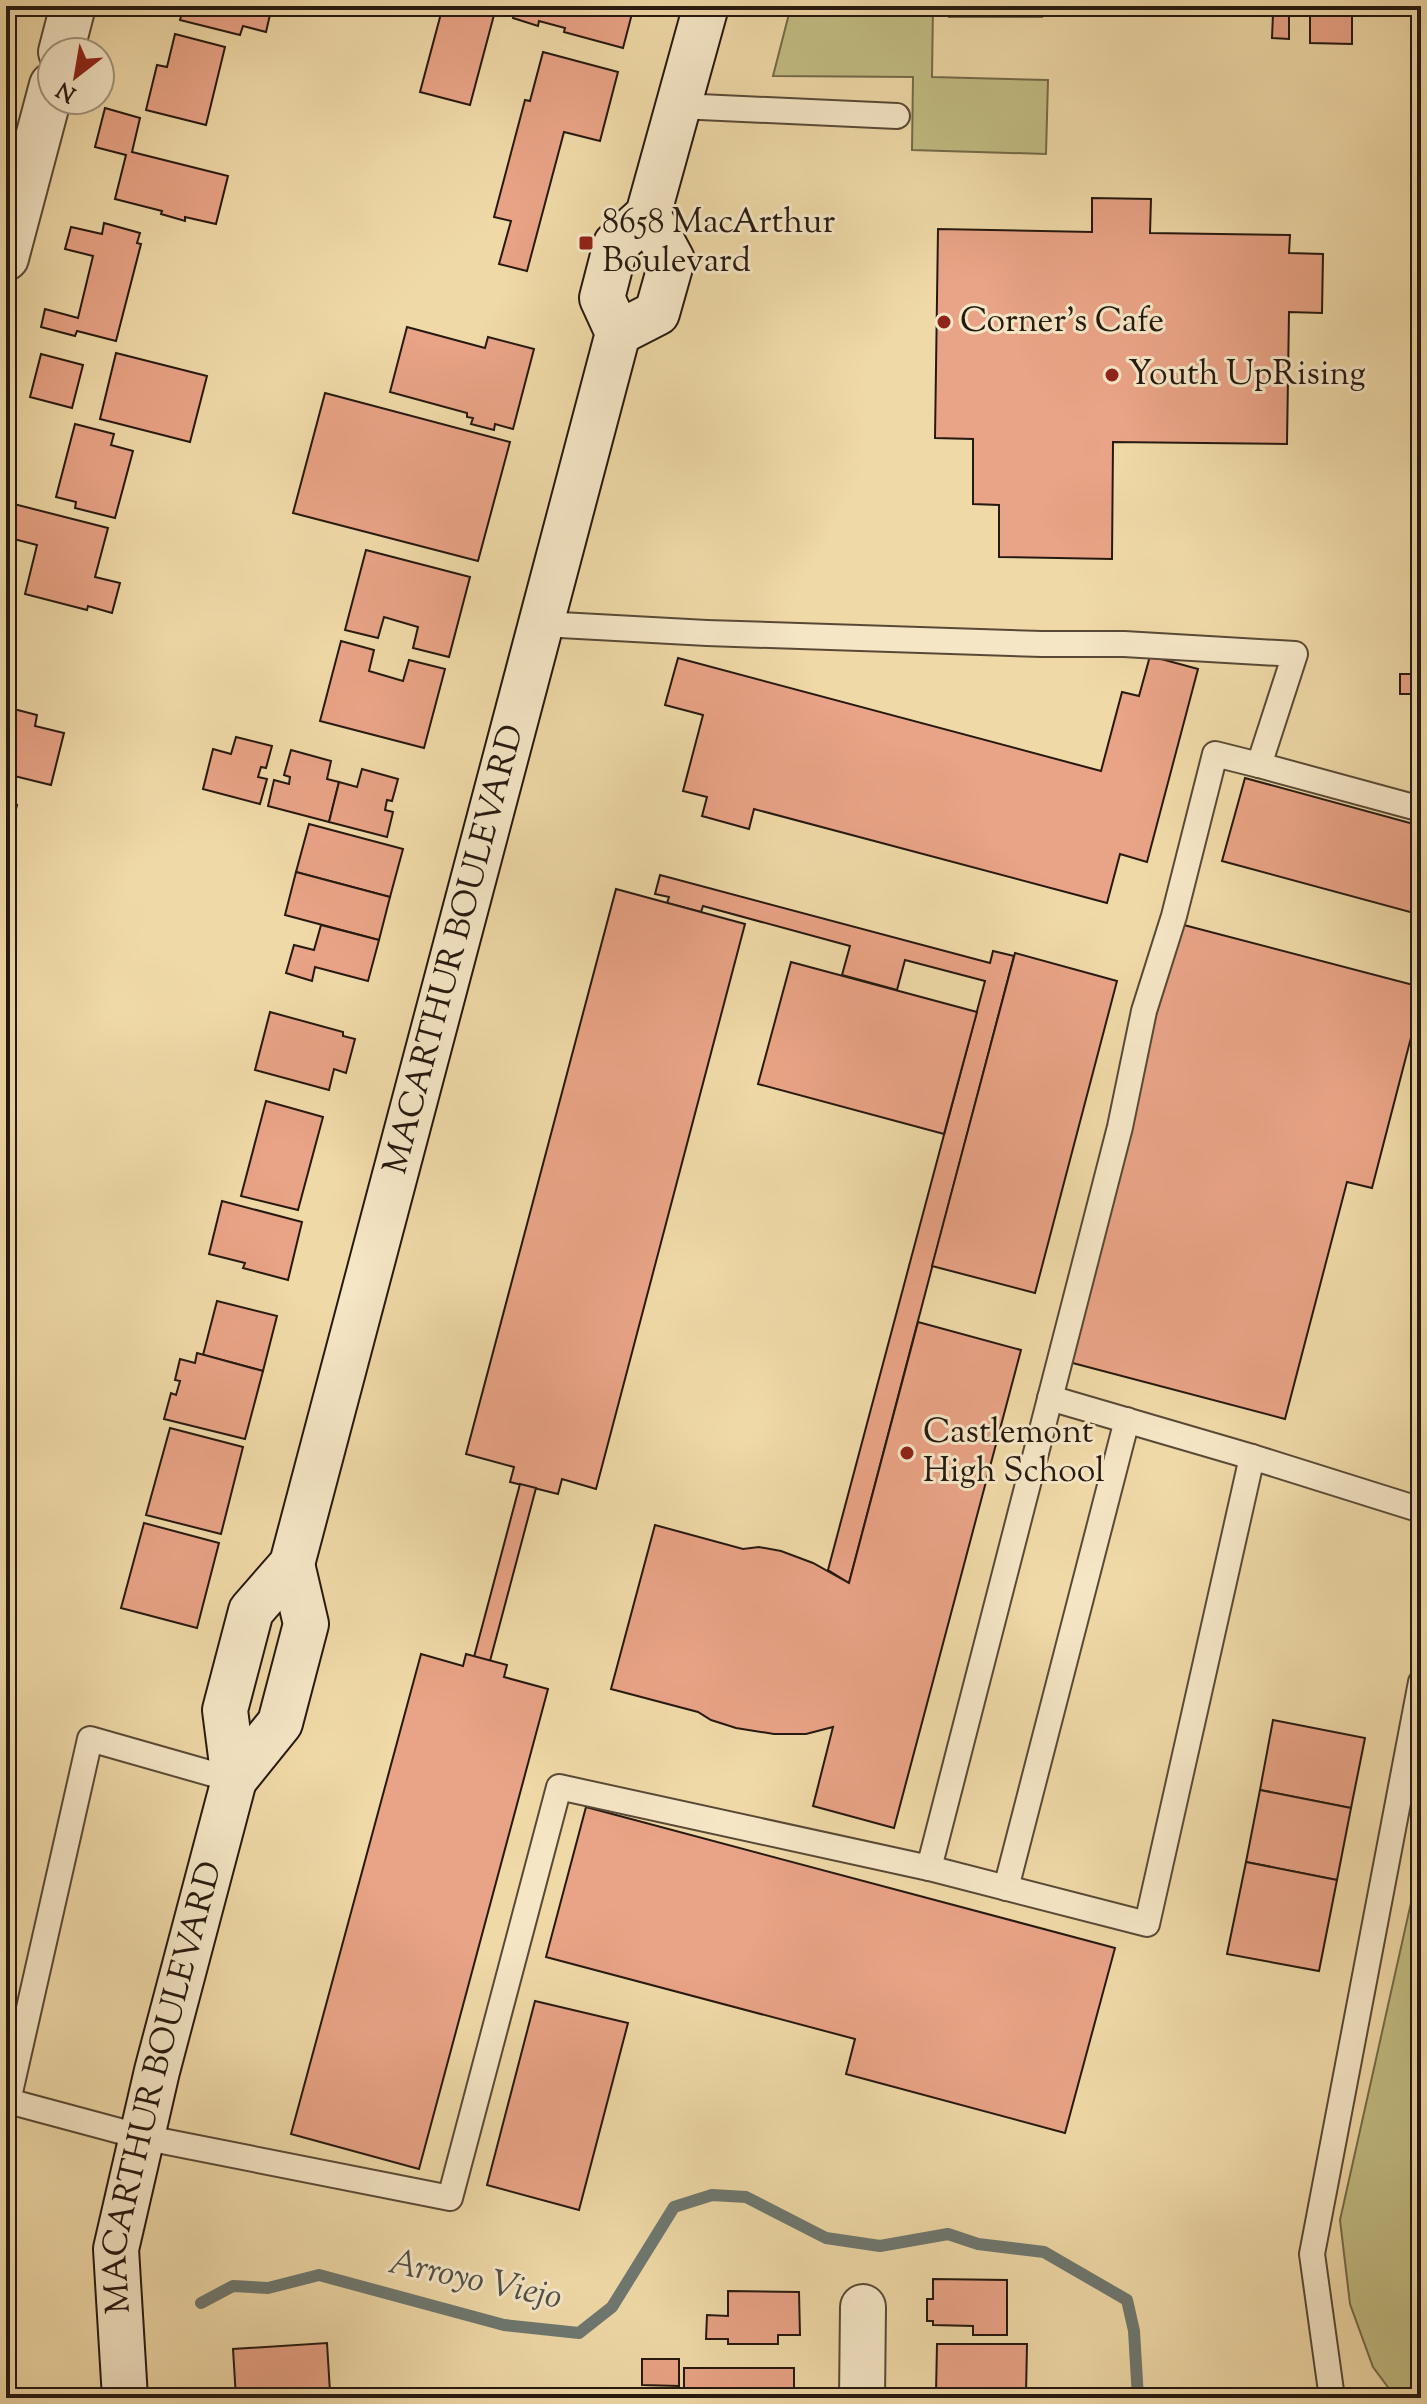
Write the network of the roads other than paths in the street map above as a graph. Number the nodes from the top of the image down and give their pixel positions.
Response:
1 (73, 6) edge
2 (706, 6) edge
3 (65, 36) edge
4 (679, 106) junction
5 (41, 116) edge
6 (897, 116) dead end
7 (13, 191) edge
8 (648, 215) junction
9 (6, 258) edge
10 (618, 333) junction
11 (542, 624) junction
12 (1259, 765) junction
13 (1421, 809) edge
14 (1050, 1398) junction
15 (1127, 1420) junction
16 (1252, 1457) junction
17 (1421, 1510) edge
18 (1421, 1682) edge
19 (234, 1780) junction
20 (929, 1868) junction
21 (1006, 1888) junction
22 (142, 2137) junction
23 (863, 2307) dead end
24 (125, 2398) edge
25 (862, 2398) edge
26 (1332, 2398) edge

1 - 3 main road
2 - 4 main road
4 - 6 lane
4 - 8 main road
5 - 7 main road
7 - 9 main road
8 - 10 main road
8 - 10 main road
10 - 11 main road, MACARTHUR BOULEVARD
11 - 12 lane
11 - 19 main road, MACARTHUR BOULEVARD
12 - 13 lane
12 - 14 lane
14 - 15 lane
14 - 20 lane
15 - 16 lane
15 - 21 lane
16 - 17 lane
16 - 21 lane
18 - 26 lane
19 - 22 main road, MACARTHUR BOULEVARD
19 - 22 lane
20 - 21 lane
20 - 22 lane
22 - 24 main road, MACARTHUR BOULEVARD
23 - 25 main road

